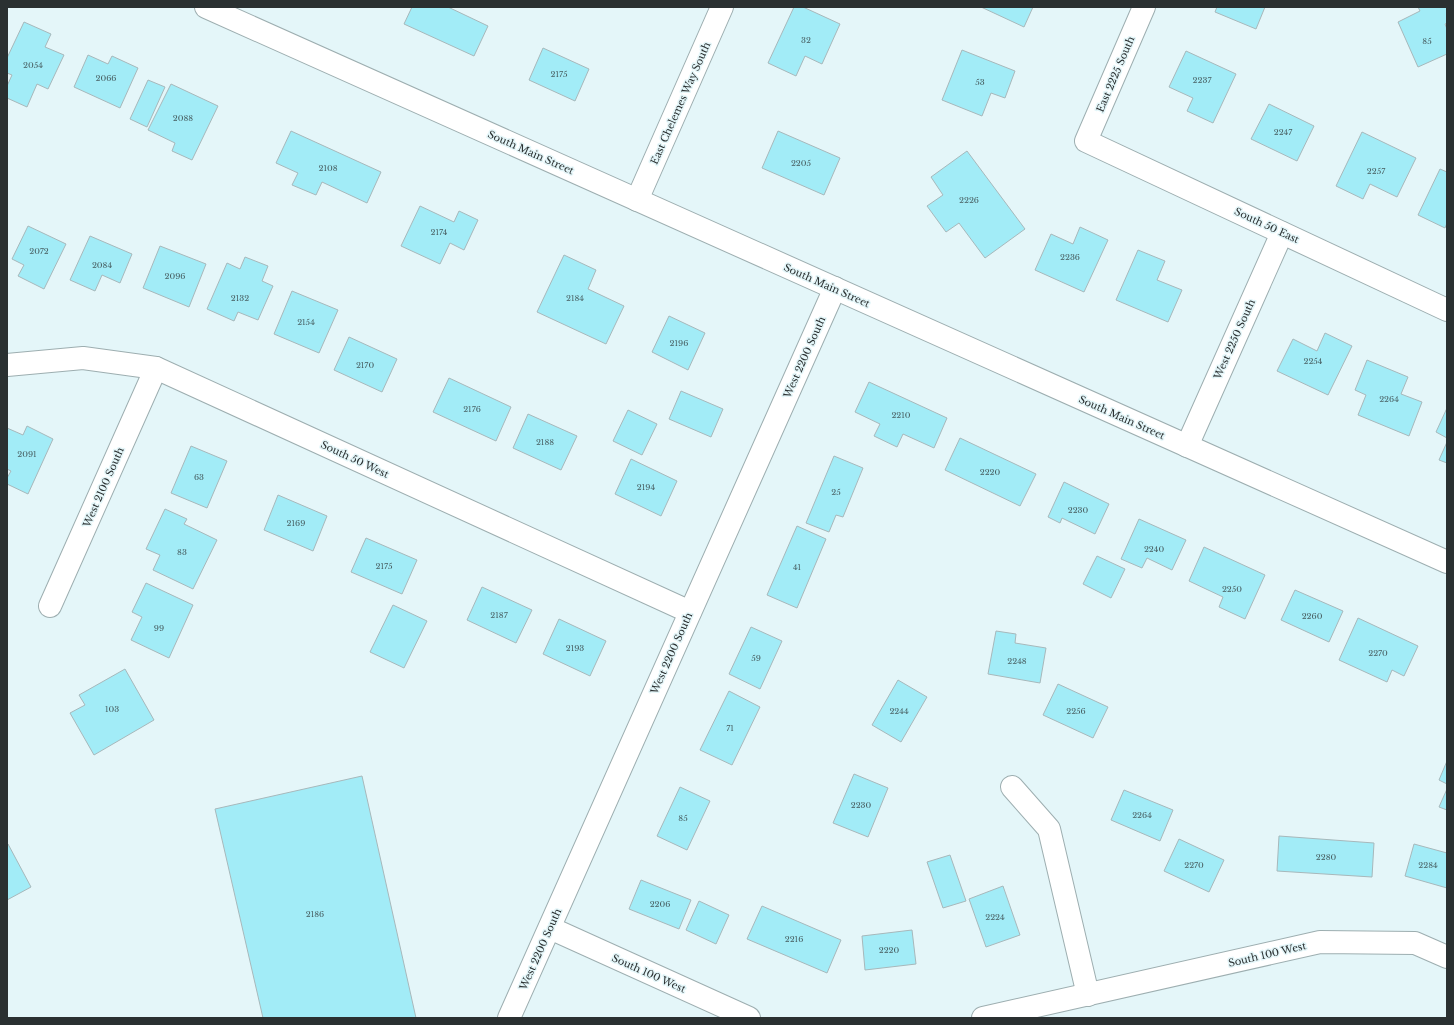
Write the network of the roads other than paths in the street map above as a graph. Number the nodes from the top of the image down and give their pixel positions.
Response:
1 (206, 7) edge
2 (722, 7) edge
3 (1144, 7) edge
4 (1086, 141) joint
5 (637, 200) junction
6 (1282, 233) junction
7 (835, 288) junction
8 (1447, 310) edge
9 (7, 365) edge
10 (156, 368) junction
11 (1187, 446) junction
12 (1447, 562) edge
13 (50, 606) dead end
14 (690, 612) junction
15 (1012, 788) dead end
16 (550, 928) junction
17 (1447, 957) edge
18 (1088, 994) junction
19 (509, 1018) edge
20 (749, 1018) edge
21 (983, 1018) edge

1 - 5 street, South Main Street
2 - 5 street, East Chelemes Way South
3 - 4 street, East 2225 South
4 - 6 street, South 50 East
5 - 7 street, South Main Street
6 - 8 street, South 50 East
6 - 11 street, West 2250 South
7 - 11 street, South Main Street
7 - 14 street, West 2200 South
9 - 10 street, South 50 West
10 - 13 street, West 2100 South
10 - 14 street, South 50 West
11 - 12 street, South Main Street
14 - 16 street, West 2200 South
15 - 18 street
16 - 19 street, West 2200 South
16 - 20 street, South 100 West
17 - 18 street, South 100 West
18 - 21 street, South 100 West

